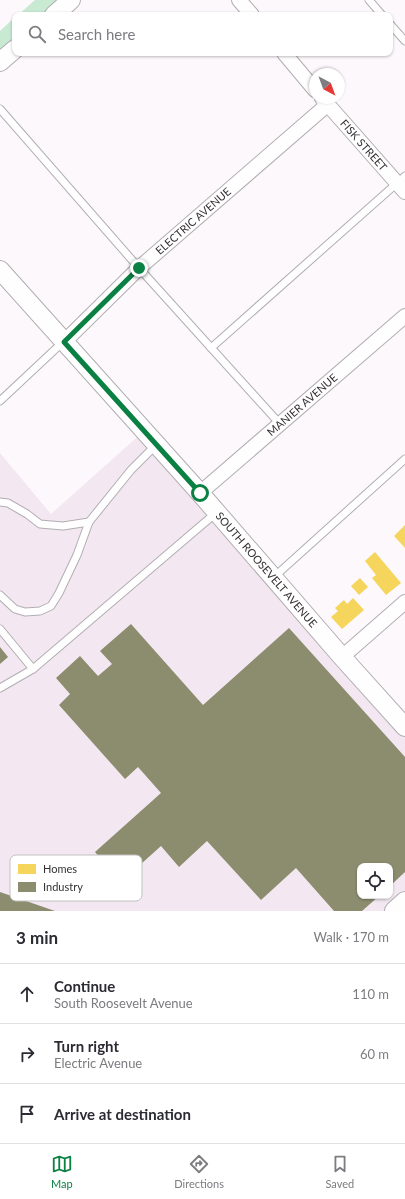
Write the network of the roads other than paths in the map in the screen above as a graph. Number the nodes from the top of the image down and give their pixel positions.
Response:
1 (71, 0) edge
2 (239, 0) edge
3 (369, 0) edge
4 (57, 12) edge
5 (249, 12) edge
6 (379, 12) edge
7 (393, 28) edge
8 (405, 42) edge
9 (12, 52) edge
10 (287, 56) edge
11 (0, 62) edge
12 (309, 83) edge
13 (322, 104) edge
14 (328, 104) edge
15 (0, 109) edge
16 (402, 184) edge
17 (139, 268) junction
18 (0, 270) edge
19 (405, 316) edge
20 (64, 342) junction
21 (211, 348) junction
22 (0, 401) edge
23 (280, 424) junction
24 (157, 445) junction
25 (405, 459) edge
26 (200, 493) junction
27 (0, 502) edge
28 (217, 512) junction
29 (89, 522) junction
30 (273, 577) junction
31 (0, 595) edge
32 (405, 602) edge
33 (0, 629) edge
34 (342, 657) junction
35 (34, 668) junction
36 (0, 688) edge
37 (405, 727) edge
38 (405, 901) edge
39 (394, 911) edge

1 - 4 street
2 - 5 street
3 - 6 lane
7 - 8 lane
9 - 11 street
10 - 12 street
13 - 17 street, ELECTRIC AVENUE
14 - 16 street, FISK STREET
15 - 17 lane
16 - 21 lane
17 - 20 street, ELECTRIC AVENUE
17 - 21 lane
18 - 20 street, SOUTH ROOSEVELT AVENUE
19 - 23 street, MANIER AVENUE
20 - 22 lane
20 - 24 street, SOUTH ROOSEVELT AVENUE
21 - 23 lane
23 - 26 street, MANIER AVENUE
24 - 26 street, SOUTH ROOSEVELT AVENUE
24 - 29 lane
25 - 30 lane
26 - 28 street, SOUTH ROOSEVELT AVENUE
27 - 29 lane
28 - 30 street, SOUTH ROOSEVELT AVENUE
28 - 35 lane
29 - 31 lane
30 - 34 street, SOUTH ROOSEVELT AVENUE
32 - 34 street
33 - 35 lane
34 - 37 street, SOUTH ROOSEVELT AVENUE
35 - 36 lane
38 - 39 street

